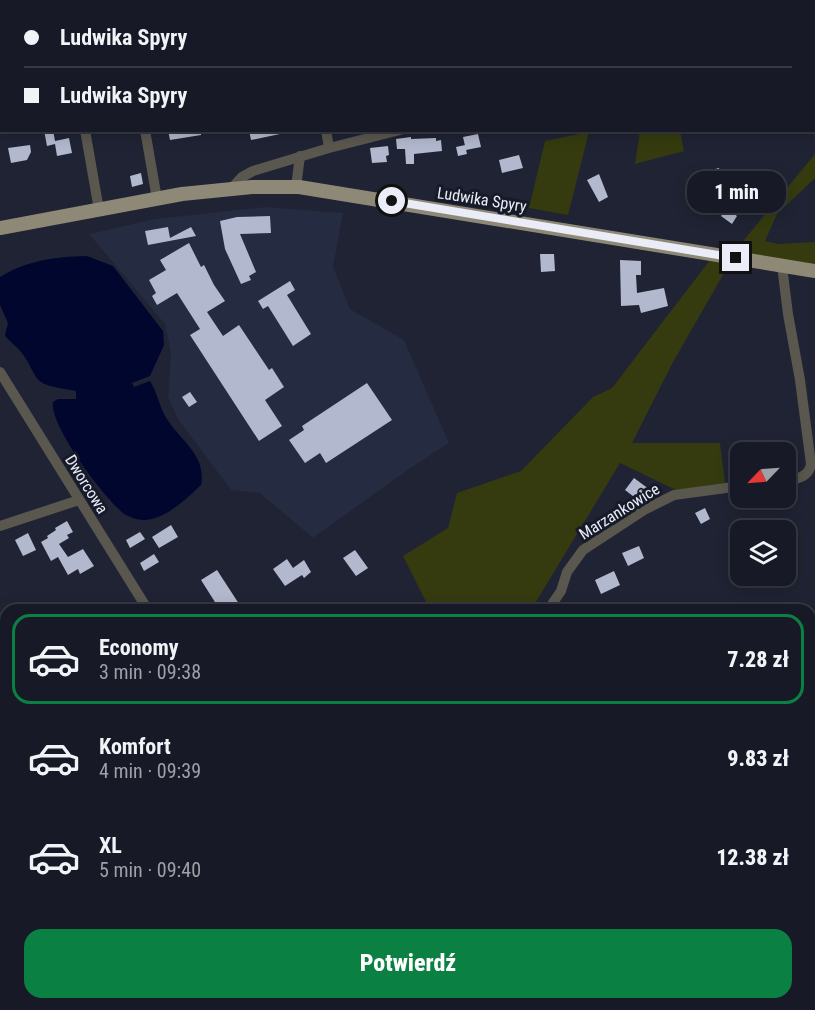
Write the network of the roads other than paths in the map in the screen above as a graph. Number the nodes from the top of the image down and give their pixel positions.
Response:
1 (85, 132) edge
2 (146, 132) edge
3 (326, 132) edge
4 (392, 132) edge
5 (329, 148) junction
6 (300, 156) junction
7 (296, 187) junction
8 (231, 189) junction
9 (157, 199) junction
10 (99, 210) junction
11 (0, 228) edge
12 (782, 266) junction
13 (815, 272) edge
14 (0, 372) edge
15 (796, 479) edge
16 (730, 487) edge
17 (79, 500) junction
18 (0, 526) edge
19 (144, 604) edge
20 (552, 604) edge

1 - 10 street
2 - 9 street
3 - 5 street
4 - 5 street
5 - 6 street
6 - 7 street
6 - 8 street
7 - 8 main road, Ludwika Spyry
7 - 12 main road, Ludwika Spyry
8 - 9 main road, Ludwika Spyry
9 - 10 main road, Ludwika Spyry
10 - 11 main road, Ludwika Spyry
12 - 13 main road, Ludwika Spyry
12 - 15 street
14 - 17 street, Dworcowa
16 - 20 street, Marzankowice
17 - 18 street
17 - 19 street, Dworcowa

